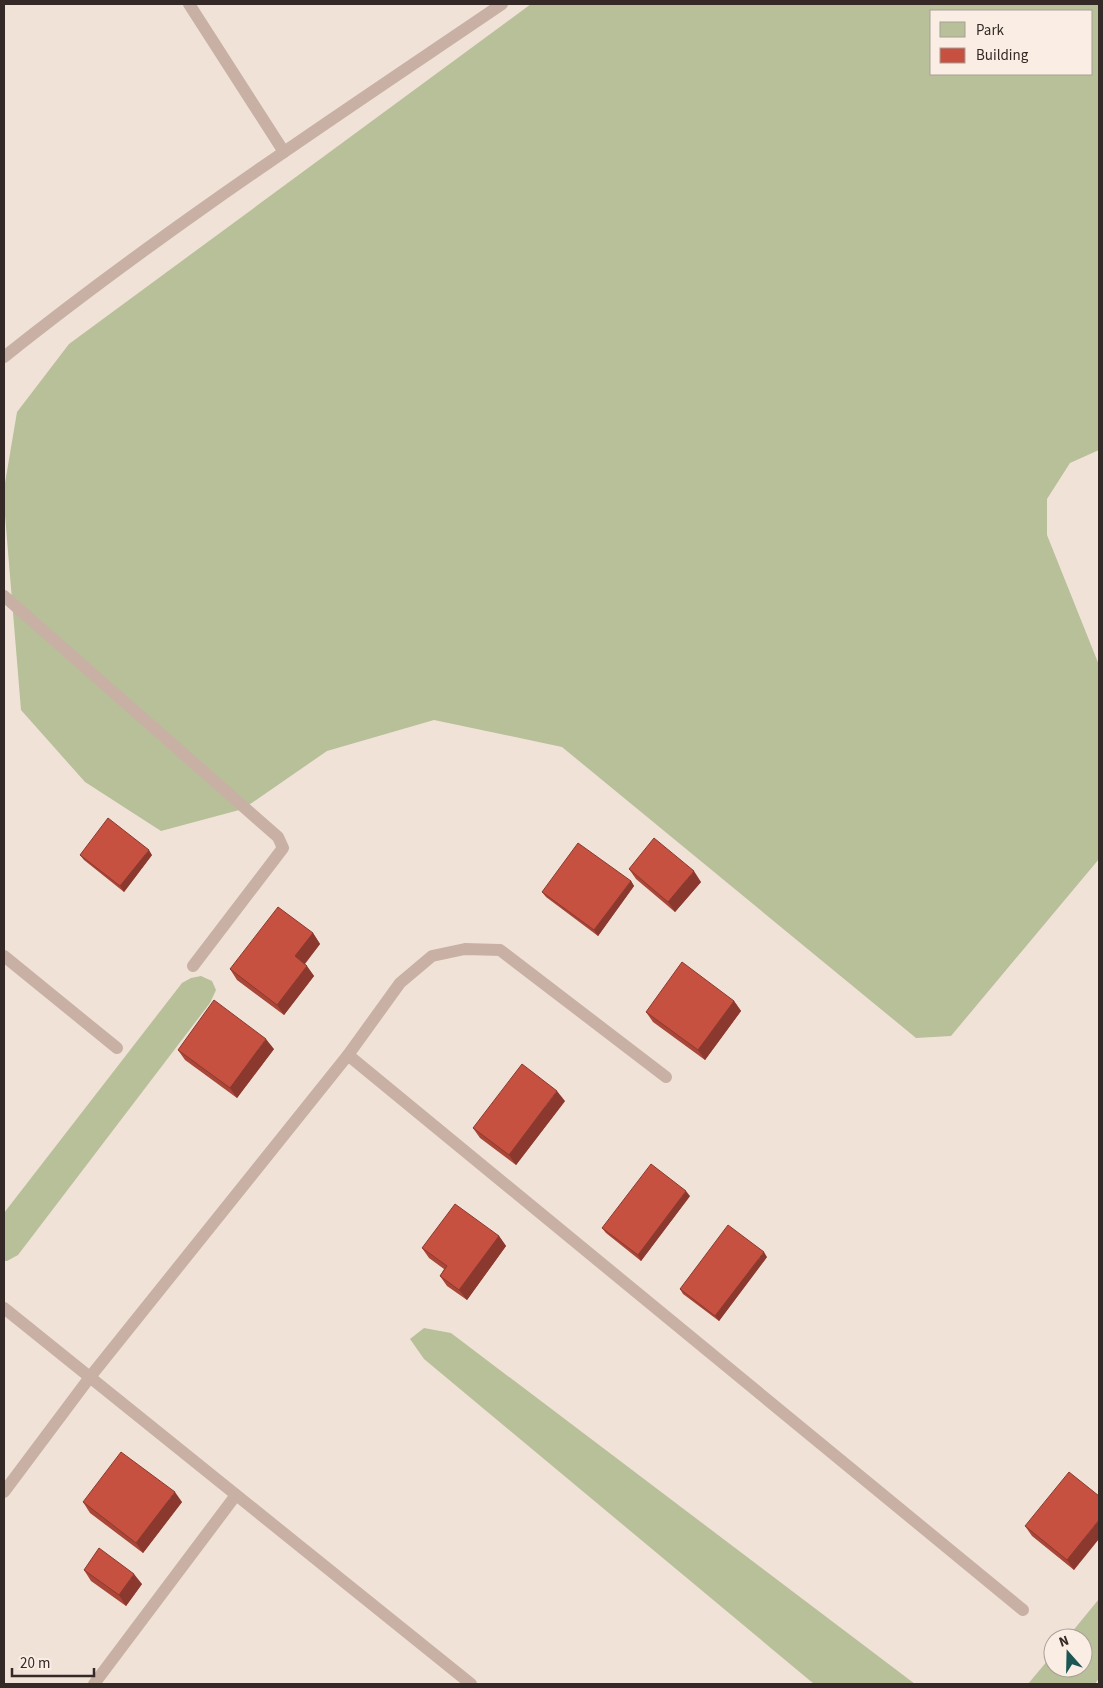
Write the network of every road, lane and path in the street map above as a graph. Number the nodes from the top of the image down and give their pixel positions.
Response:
1 (189, 4) edge
2 (502, 4) edge
3 (284, 152) junction
4 (4, 358) edge
5 (4, 596) edge
6 (4, 956) edge
7 (193, 966) dead end
8 (116, 1048) dead end
9 (348, 1055) junction
10 (666, 1077) dead end
11 (4, 1308) edge
12 (90, 1377) junction
13 (4, 1492) edge
14 (236, 1495) junction
15 (1023, 1610) dead end
16 (94, 1684) edge
17 (471, 1684) edge

1 - 3 lane
2 - 3 lane
3 - 4 lane
5 - 7 lane
6 - 8 lane
9 - 10 lane
9 - 12 lane
9 - 15 lane
11 - 12 lane
12 - 13 lane
12 - 14 lane
14 - 16 lane
14 - 17 lane

